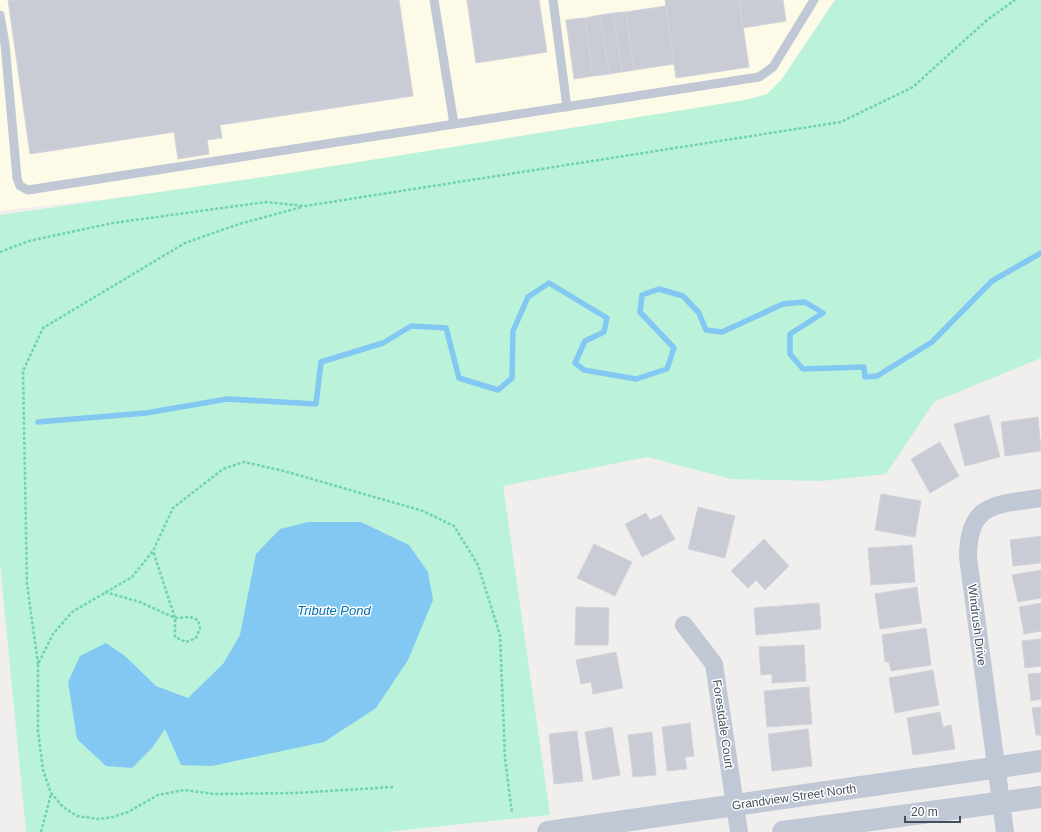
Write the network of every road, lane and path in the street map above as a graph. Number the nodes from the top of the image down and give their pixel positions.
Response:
1 (434, 0) edge
2 (553, 0) edge
3 (814, 0) edge
4 (1015, 0) edge
5 (0, 15) edge
6 (567, 107) junction
7 (454, 124) junction
8 (305, 206) junction
9 (0, 252) edge
10 (1041, 498) edge
11 (153, 551) junction
12 (105, 592) junction
13 (175, 618) junction
14 (684, 625) dead end
15 (38, 664) junction
16 (1041, 761) edge
17 (996, 768) junction
18 (393, 787) dead end
19 (834, 791) junction
20 (51, 793) junction
21 (1041, 797) edge
22 (1000, 803) junction
23 (734, 805) junction
24 (512, 813) dead end
25 (838, 824) junction
26 (637, 826) edge
27 (41, 832) edge
28 (548, 832) edge
29 (738, 832) edge
30 (783, 832) edge
31 (1005, 832) edge

1 - 7 lane
2 - 6 lane
3 - 6 lane
4 - 8 path
5 - 7 lane
6 - 7 lane
8 - 9 path
8 - 15 path
10 - 17 street, Windrush Drive
11 - 12 path
11 - 13 path
11 - 24 path
12 - 13 path
12 - 15 path
13 - 13 path
14 - 23 street, Forestdale Court
15 - 20 path
16 - 17 street, Grandview Street North
17 - 19 street, Grandview Street North
17 - 22 street, Windrush Drive
18 - 20 path
19 - 23 street, Grandview Street North
19 - 25 street
20 - 27 path
21 - 22 street
22 - 25 street
22 - 31 street, Windrush Drive
23 - 26 street, Grandview Street North
23 - 29 street, Forestdale Court
25 - 30 street
26 - 28 street, Grandview Street North

